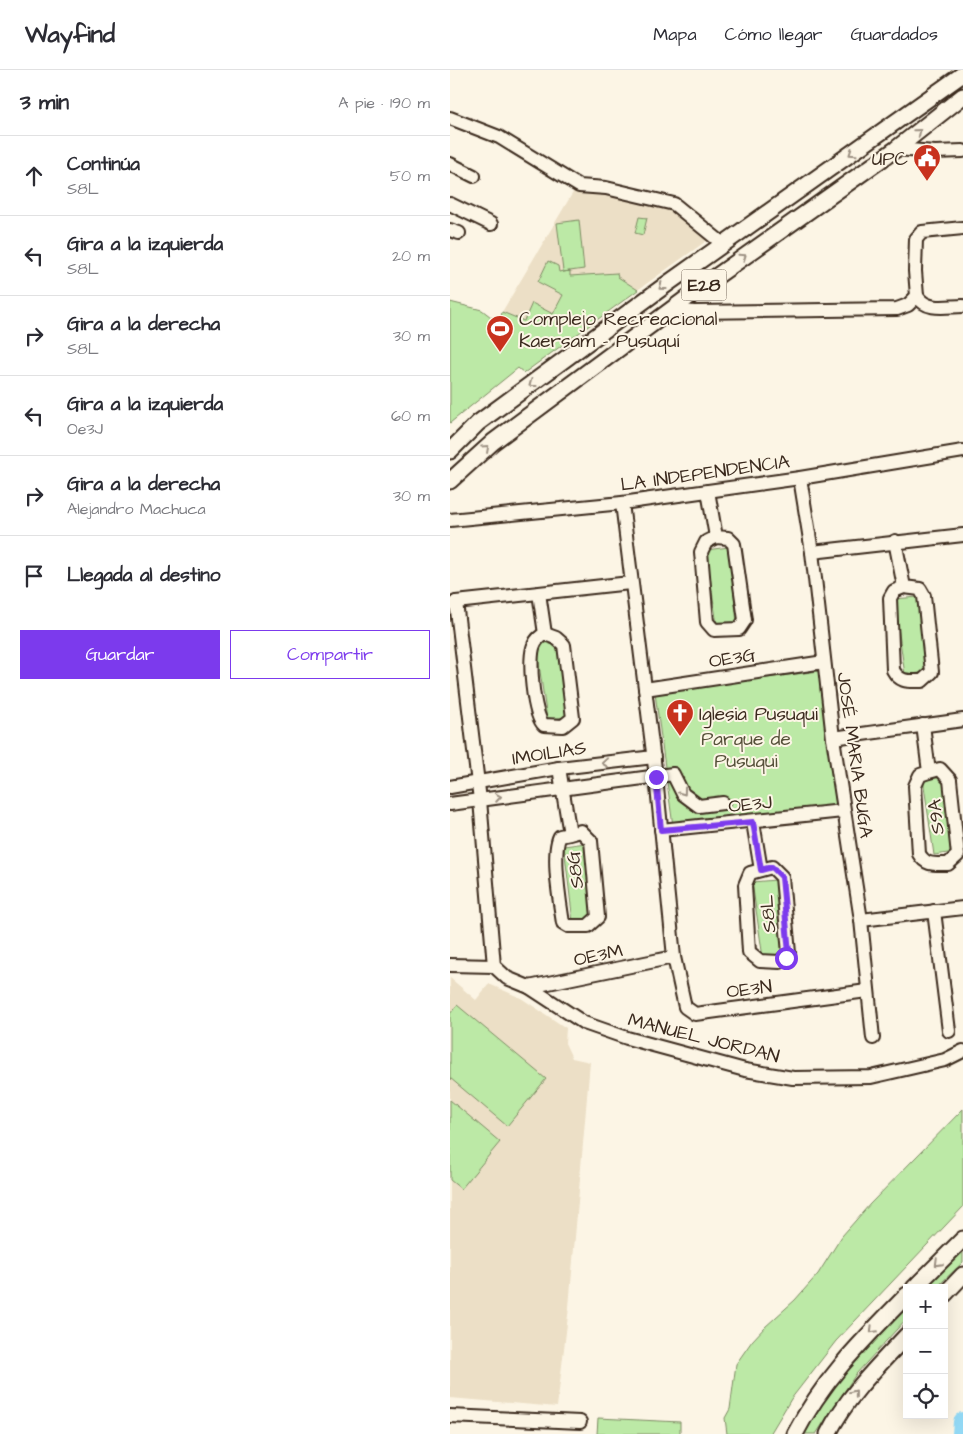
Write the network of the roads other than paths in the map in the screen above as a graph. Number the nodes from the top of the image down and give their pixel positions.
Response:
1 (963, 74) edge
2 (963, 96) edge
3 (450, 118) edge
4 (896, 149) junction
5 (963, 151) edge
6 (450, 164) edge
7 (474, 176) dead end
8 (450, 204) edge
9 (491, 224) dead end
10 (963, 228) edge
11 (723, 244) junction
12 (918, 296) junction
13 (963, 306) edge
14 (673, 310) junction
15 (450, 451) edge
16 (963, 451) edge
17 (800, 478) junction
18 (450, 481) edge
19 (708, 491) junction
20 (622, 503) junction
21 (450, 520) edge
22 (963, 535) edge
23 (716, 537) junction
24 (895, 540) junction
25 (812, 552) junction
26 (630, 583) junction
27 (904, 587) junction
28 (539, 593) junction
29 (453, 608) edge
30 (545, 634) junction
31 (824, 662) junction
32 (645, 689) junction
33 (963, 720) edge
34 (923, 725) junction
35 (833, 738) junction
36 (654, 757) junction
37 (559, 768) junction
38 (929, 772) junction
39 (656, 777) junction
40 (478, 783) junction
41 (450, 786) edge
42 (563, 787) junction
43 (480, 800) junction
44 (722, 803) dead end
45 (450, 804) edge
46 (843, 811) junction
47 (753, 822) junction
48 (661, 830) junction
49 (570, 834) junction
50 (761, 870) junction
51 (963, 908) edge
52 (934, 911) junction
53 (862, 920) junction
54 (674, 957) junction
55 (450, 965) edge
56 (494, 966) junction
57 (529, 987) junction
58 (868, 991) junction
59 (950, 1031) dead end
60 (873, 1038) dead end
61 (963, 1051) edge
62 (963, 1239) edge
63 (963, 1276) edge
64 (918, 1284) edge
65 (948, 1291) edge
66 (903, 1299) edge
67 (903, 1339) edge
68 (450, 1416) edge
69 (580, 1422) dead end
70 (560, 1428) edge
71 (795, 1434) edge
72 (828, 1434) edge

1 -> 11 main road, E28
4 -> 2 main road, E28
3 - 11 street
4 - 5 street
14 -> 4 main road, E28
6 - 7 street
8 - 9 street
10 - 12 street
11 -> 15 main road, E28
12 - 13 street
12 - 14 street
18 -> 14 main road, E28
16 - 17 street, LA INDEPENDENCIA
17 - 19 street, LA INDEPENDENCIA
17 - 25 street, JOSÉ MARIA BUGA
19 - 20 street, LA INDEPENDENCIA
19 - 23 street
20 - 21 street, LA INDEPENDENCIA
20 - 26 street
22 - 24 street
23 - 23 street
24 - 25 street
24 - 27 street
25 - 31 street, JOSÉ MARIA BUGA
26 - 28 street
26 - 32 street
27 - 27 street
28 - 29 street
28 - 30 street
29 - 40 street
30 - 30 street
31 - 32 street, OE3G
31 - 35 street, JOSÉ MARIA BUGA
32 - 36 street
33 - 34 street
34 - 35 street
34 - 38 street, S9A
35 - 46 street, JOSÉ MARIA BUGA
36 -> 37 street, IMOILIAS
36 - 39 street
37 - 40 street, IMOILIAS
37 - 42 street, S8G
38 - 38 street, S9A
39 - 42 street
39 -> 44 street
39 - 48 street
40 - 41 street, IMOILIAS
40 - 43 street
43 -> 42 street
42 - 49 street, S8G
43 - 45 street
43 - 56 street
46 - 47 street, OE3J
46 - 53 street, JOSÉ MARIA BUGA
47 - 48 street, OE3J
47 - 50 street, S8L
48 - 54 street
49 - 49 street, S8G
50 - 50 street, S8L
51 - 52 street
52 - 53 street
52 - 59 street
53 - 58 street, JOSÉ MARIA BUGA
54 - 57 street, OE3M
54 - 58 street, OE3N
55 - 56 street
56 - 57 street, MANUEL JORDAN
57 - 61 street, MANUEL JORDAN
58 - 60 street, JOSÉ MARIA BUGA
62 -> 64 main road
63 - 65 main road
66 -> 71 main road
72 -> 67 main road
68 - 70 street
69 - 70 street

